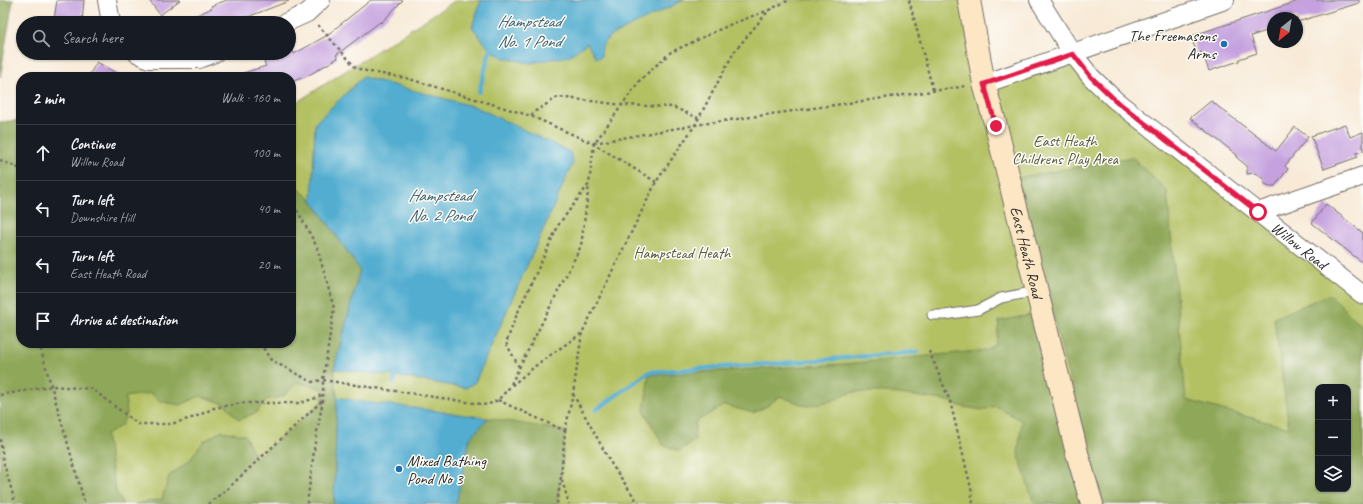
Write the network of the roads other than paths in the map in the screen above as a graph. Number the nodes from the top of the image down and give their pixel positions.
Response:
1 (107, 0) edge
2 (321, 0) edge
3 (969, 0) edge
4 (1039, 0) edge
5 (1225, 0) edge
6 (110, 16) edge
7 (296, 18) edge
8 (1073, 54) junction
9 (984, 84) junction
10 (1363, 176) edge
11 (1258, 212) junction
12 (1037, 291) junction
13 (1363, 295) edge
14 (932, 315) dead end
15 (1092, 504) edge

1 - 6 street
2 - 7 street
3 - 9 street, East Heath Road
4 - 8 street, Willow Road
5 - 8 street
8 - 9 street
8 - 11 street, Willow Road
9 - 12 street, East Heath Road
10 - 11 street
11 - 13 street, Willow Road
12 - 14 lane
12 - 15 street, East Heath Road

